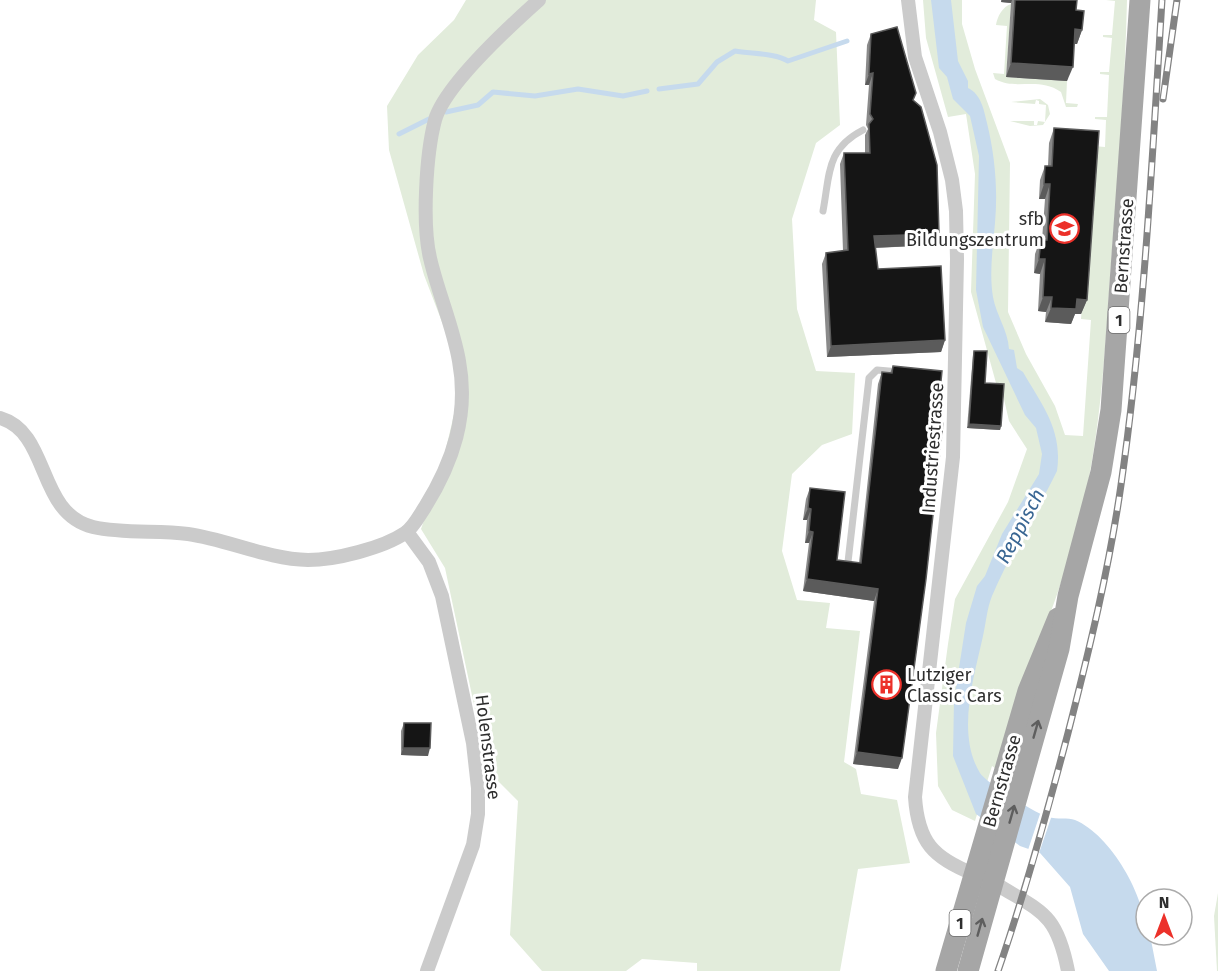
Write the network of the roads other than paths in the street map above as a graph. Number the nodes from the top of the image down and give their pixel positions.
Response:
1 (539, 0) edge
2 (908, 0) edge
3 (1140, 0) edge
4 (863, 130) dead end
5 (823, 211) dead end
6 (911, 373) edge
7 (0, 418) edge
8 (407, 532) junction
9 (848, 562) edge
10 (983, 878) junction
11 (427, 971) edge
12 (946, 971) edge
13 (968, 971) edge
14 (1068, 971) edge

1 - 8 street
2 - 10 street, Industriestrasse
3 - 10 main road, Bernstrasse / 1
4 - 5 lane
6 - 9 lane
7 - 8 street
8 - 11 street, Holenstrasse
10 - 12 main road, Bernstrasse / 1
13 -> 10 main road, Bernstrasse / 1
10 - 14 street, Industriestrasse

